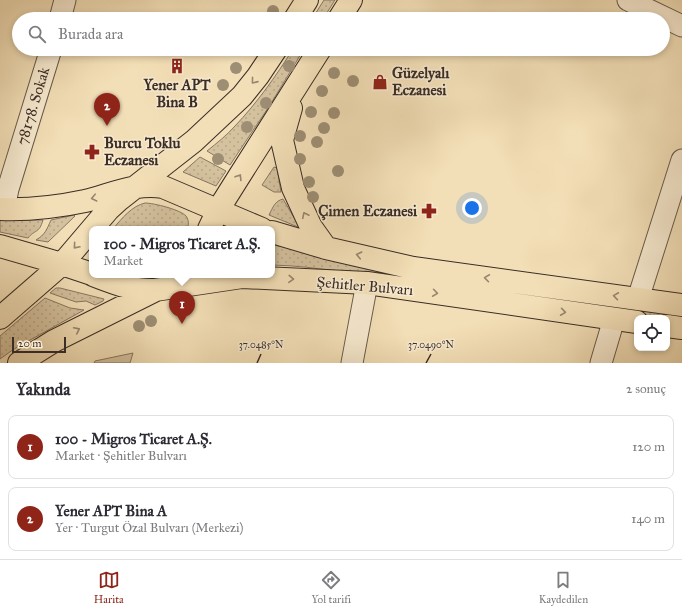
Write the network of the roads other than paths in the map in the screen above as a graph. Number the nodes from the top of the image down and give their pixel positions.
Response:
1 (65, 0) edge
2 (306, 0) edge
3 (351, 0) edge
4 (628, 0) edge
5 (62, 12) edge
6 (299, 12) edge
7 (343, 12) edge
8 (653, 12) edge
9 (670, 20) edge
10 (682, 26) edge
11 (48, 56) edge
12 (271, 56) edge
13 (316, 56) edge
14 (298, 84) junction
15 (682, 160) edge
16 (132, 188) junction
17 (2, 209) edge
18 (214, 220) edge
19 (94, 226) edge
20 (246, 226) edge
21 (89, 232) edge
22 (275, 233) edge
23 (0, 246) edge
24 (326, 248) junction
25 (62, 264) junction
26 (89, 274) edge
27 (102, 278) edge
28 (172, 278) edge
29 (235, 278) edge
30 (263, 278) edge
31 (367, 283) junction
32 (155, 290) junction
33 (638, 299) junction
34 (682, 305) edge
35 (0, 318) edge
36 (614, 319) junction
37 (634, 322) edge
38 (670, 326) edge
39 (682, 328) edge
40 (20, 363) edge
41 (352, 363) edge
42 (601, 363) edge

1 - 5 street
2 - 6 main road
3 - 7 main road
4 - 8 street
9 - 10 street
11 - 17 street, 78178. Sokak
12 -> 16 main road
13 - 14 main road
18 -> 14 main road
24 -> 14 main road
15 - 33 street
16 -> 17 main road
16 - 18 main road
16 -> 19 main road
18 - 20 main road
21 -> 25 main road
22 - 24 main road, Şehitler Bulvarı
23 - 25 main road, Şehitler Bulvarı
33 -> 24 main road, Şehitler Bulvarı
25 - 26 main road, Şehitler Bulvarı
25 - 35 main road
27 - 32 main road, Şehitler Bulvarı
28 - 32 main road
32 -> 29 main road, Şehitler Bulvarı
30 -> 31 main road, Şehitler Bulvarı
31 -> 36 main road, Şehitler Bulvarı
31 - 41 street
40 -> 32 main road
33 - 34 main road, Şehitler Bulvarı
36 - 37 main road, Şehitler Bulvarı
36 - 42 street
38 - 39 main road

